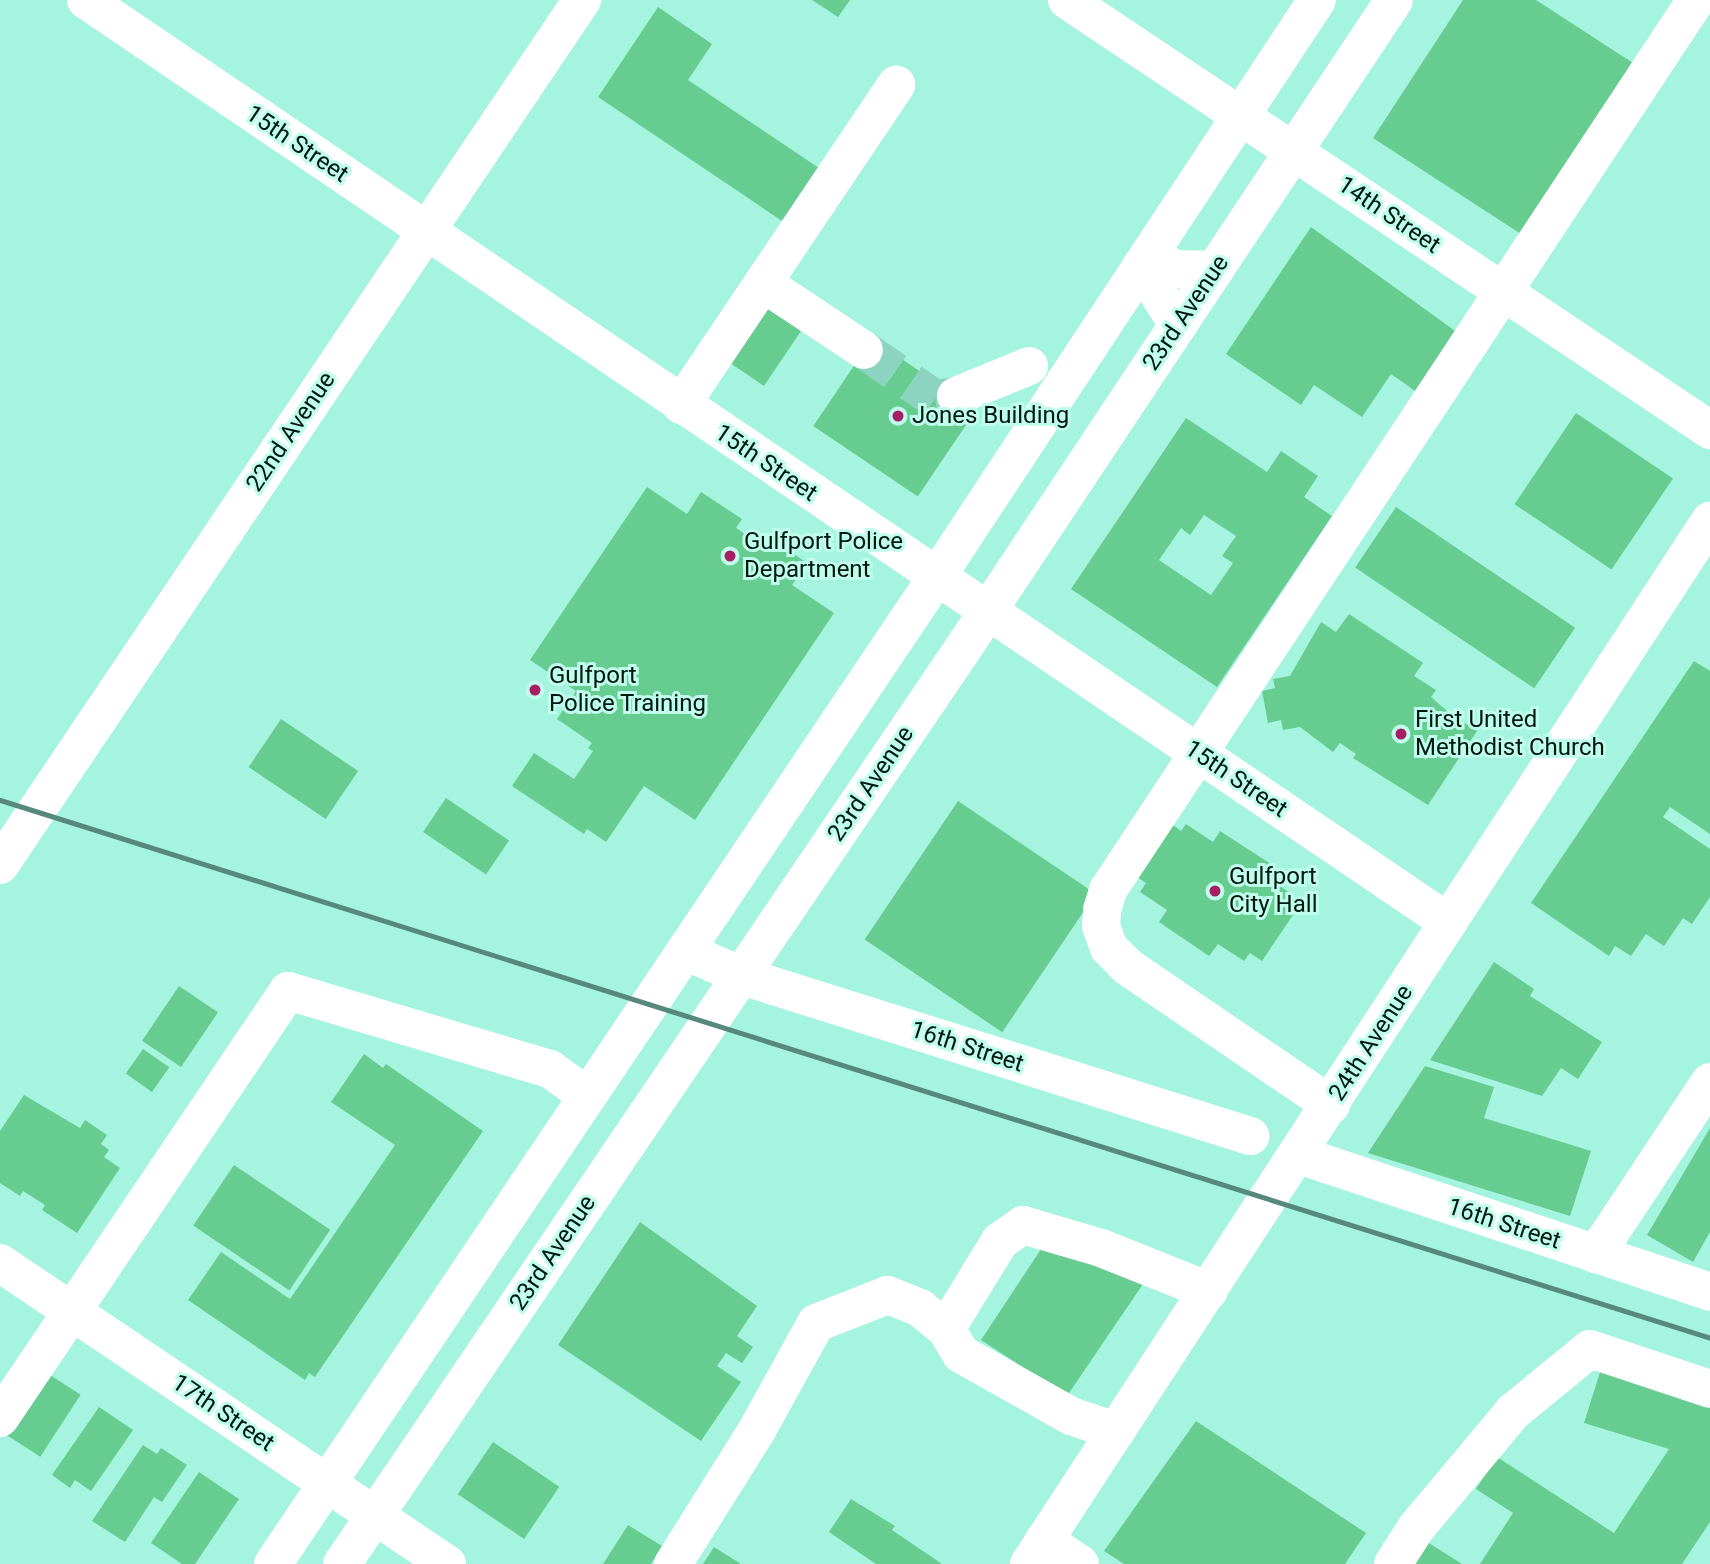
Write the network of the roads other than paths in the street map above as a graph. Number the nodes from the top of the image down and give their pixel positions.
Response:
1 (86, 0) edge
2 (582, 0) edge
3 (1068, 0) edge
4 (1317, 0) edge
5 (1394, 0) edge
6 (1696, 0) edge
7 (896, 85) dead end
8 (1240, 116) junction
9 (1293, 151) junction
10 (426, 231) junction
11 (1146, 259) junction
12 (1215, 270) junction
13 (763, 283) junction
14 (1505, 293) junction
15 (1178, 325) junction
16 (864, 350) tunnel mouth
17 (1029, 366) dead end
18 (956, 396) tunnel mouth
19 (681, 405) junction
20 (1710, 430) edge
21 (1710, 521) edge
22 (936, 578) junction
23 (987, 612) junction
24 (1199, 754) junction
25 (0, 865) edge
26 (1448, 922) junction
27 (685, 951) junction
28 (742, 976) junction
29 (1710, 1082) edge
30 (587, 1096) junction
31 (1331, 1105) junction
32 (1250, 1136) dead end
33 (1299, 1156) junction
34 (1597, 1254) junction
35 (0, 1263) edge
36 (1209, 1291) junction
37 (1710, 1292) edge
38 (73, 1312) junction
39 (946, 1329) junction
40 (1710, 1389) edge
41 (0, 1418) edge
42 (1116, 1431) junction
43 (327, 1483) junction
44 (375, 1516) junction
45 (1037, 1552) edge
46 (273, 1564) edge
47 (342, 1564) edge
48 (447, 1564) edge
49 (673, 1564) edge
50 (1080, 1564) edge
51 (1393, 1564) edge

1 - 10 street, 15th Street
2 - 10 street, 22nd Avenue
3 - 8 street, 14th Street
4 - 8 street
5 - 9 street, 23rd Avenue
6 - 14 street
7 - 13 street
8 - 9 street, 14th Street
8 - 11 street
9 - 12 street, 23rd Avenue
9 - 14 street, 14th Street
10 - 19 street, 15th Street
10 - 25 street, 22nd Avenue
11 - 12 street
11 - 15 street
11 - 22 street
12 - 15 street, 23rd Avenue
13 - 16 street
13 - 19 street
14 - 20 street, 14th Street
14 - 24 street
15 - 23 street, 23rd Avenue
17 - 18 street
19 - 22 street, 15th Street
21 - 26 street, 24th Avenue
22 - 23 street, 15th Street
22 - 27 street
23 - 24 street, 15th Street
23 - 28 street, 23rd Avenue
24 - 26 street, 15th Street
24 - 31 street
26 - 31 street, 24th Avenue
27 - 28 street, 16th Street
27 - 30 street
28 - 32 street, 16th Street
28 - 44 street, 23rd Avenue
29 - 34 street
30 - 38 street
30 - 43 street
31 - 33 street, 24th Avenue
33 - 34 street, 16th Street
33 - 36 street, 24th Avenue
34 - 37 street, 16th Street
35 - 38 street, 17th Street
36 - 39 street
36 - 42 street, 24th Avenue
38 - 41 street
38 - 43 street, 17th Street
39 - 42 street
39 - 49 street
40 - 51 street
42 - 45 street, 24th Avenue
43 - 44 street, 17th Street
43 - 46 street
44 - 47 street, 23rd Avenue
44 - 48 street, 17th Street
45 - 50 street

